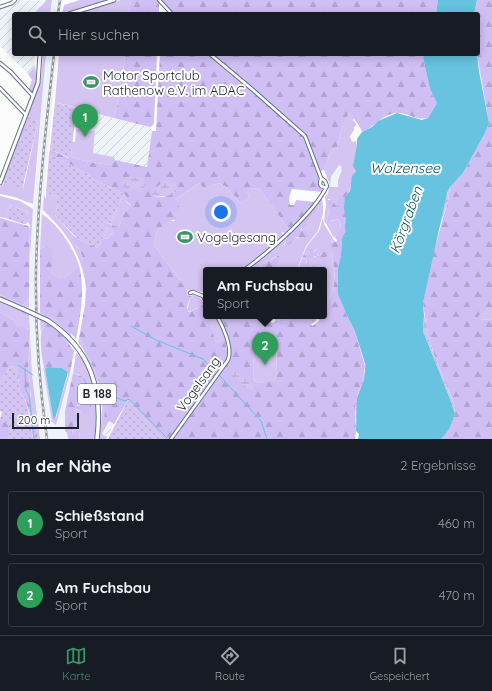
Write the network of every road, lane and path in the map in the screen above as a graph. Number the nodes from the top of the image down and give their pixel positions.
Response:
1 (15, 0) edge
2 (114, 0) edge
3 (159, 0) edge
4 (0, 7) edge
5 (75, 12) edge
6 (170, 12) edge
7 (40, 56) edge
8 (212, 56) edge
9 (0, 63) edge
10 (0, 88) edge
11 (33, 96) junction
12 (26, 115) junction
13 (321, 178) junction
14 (0, 183) edge
15 (326, 188) junction
16 (248, 267) edge
17 (190, 293) dead end
18 (203, 296) edge
19 (0, 299) edge
20 (218, 319) edge
21 (96, 439) edge
22 (171, 439) edge

1 - 4 street
2 - 5 main road
3 - 6 street
7 - 11 main road
8 - 13 street
9 - 11 street
10 - 12 street
11 - 12 main road
12 - 14 main road
13 - 15 street
13 - 15 street
15 - 16 street
17 - 18 street
19 - 21 main road, B 188, bridge
20 - 22 street, Vogelsang

